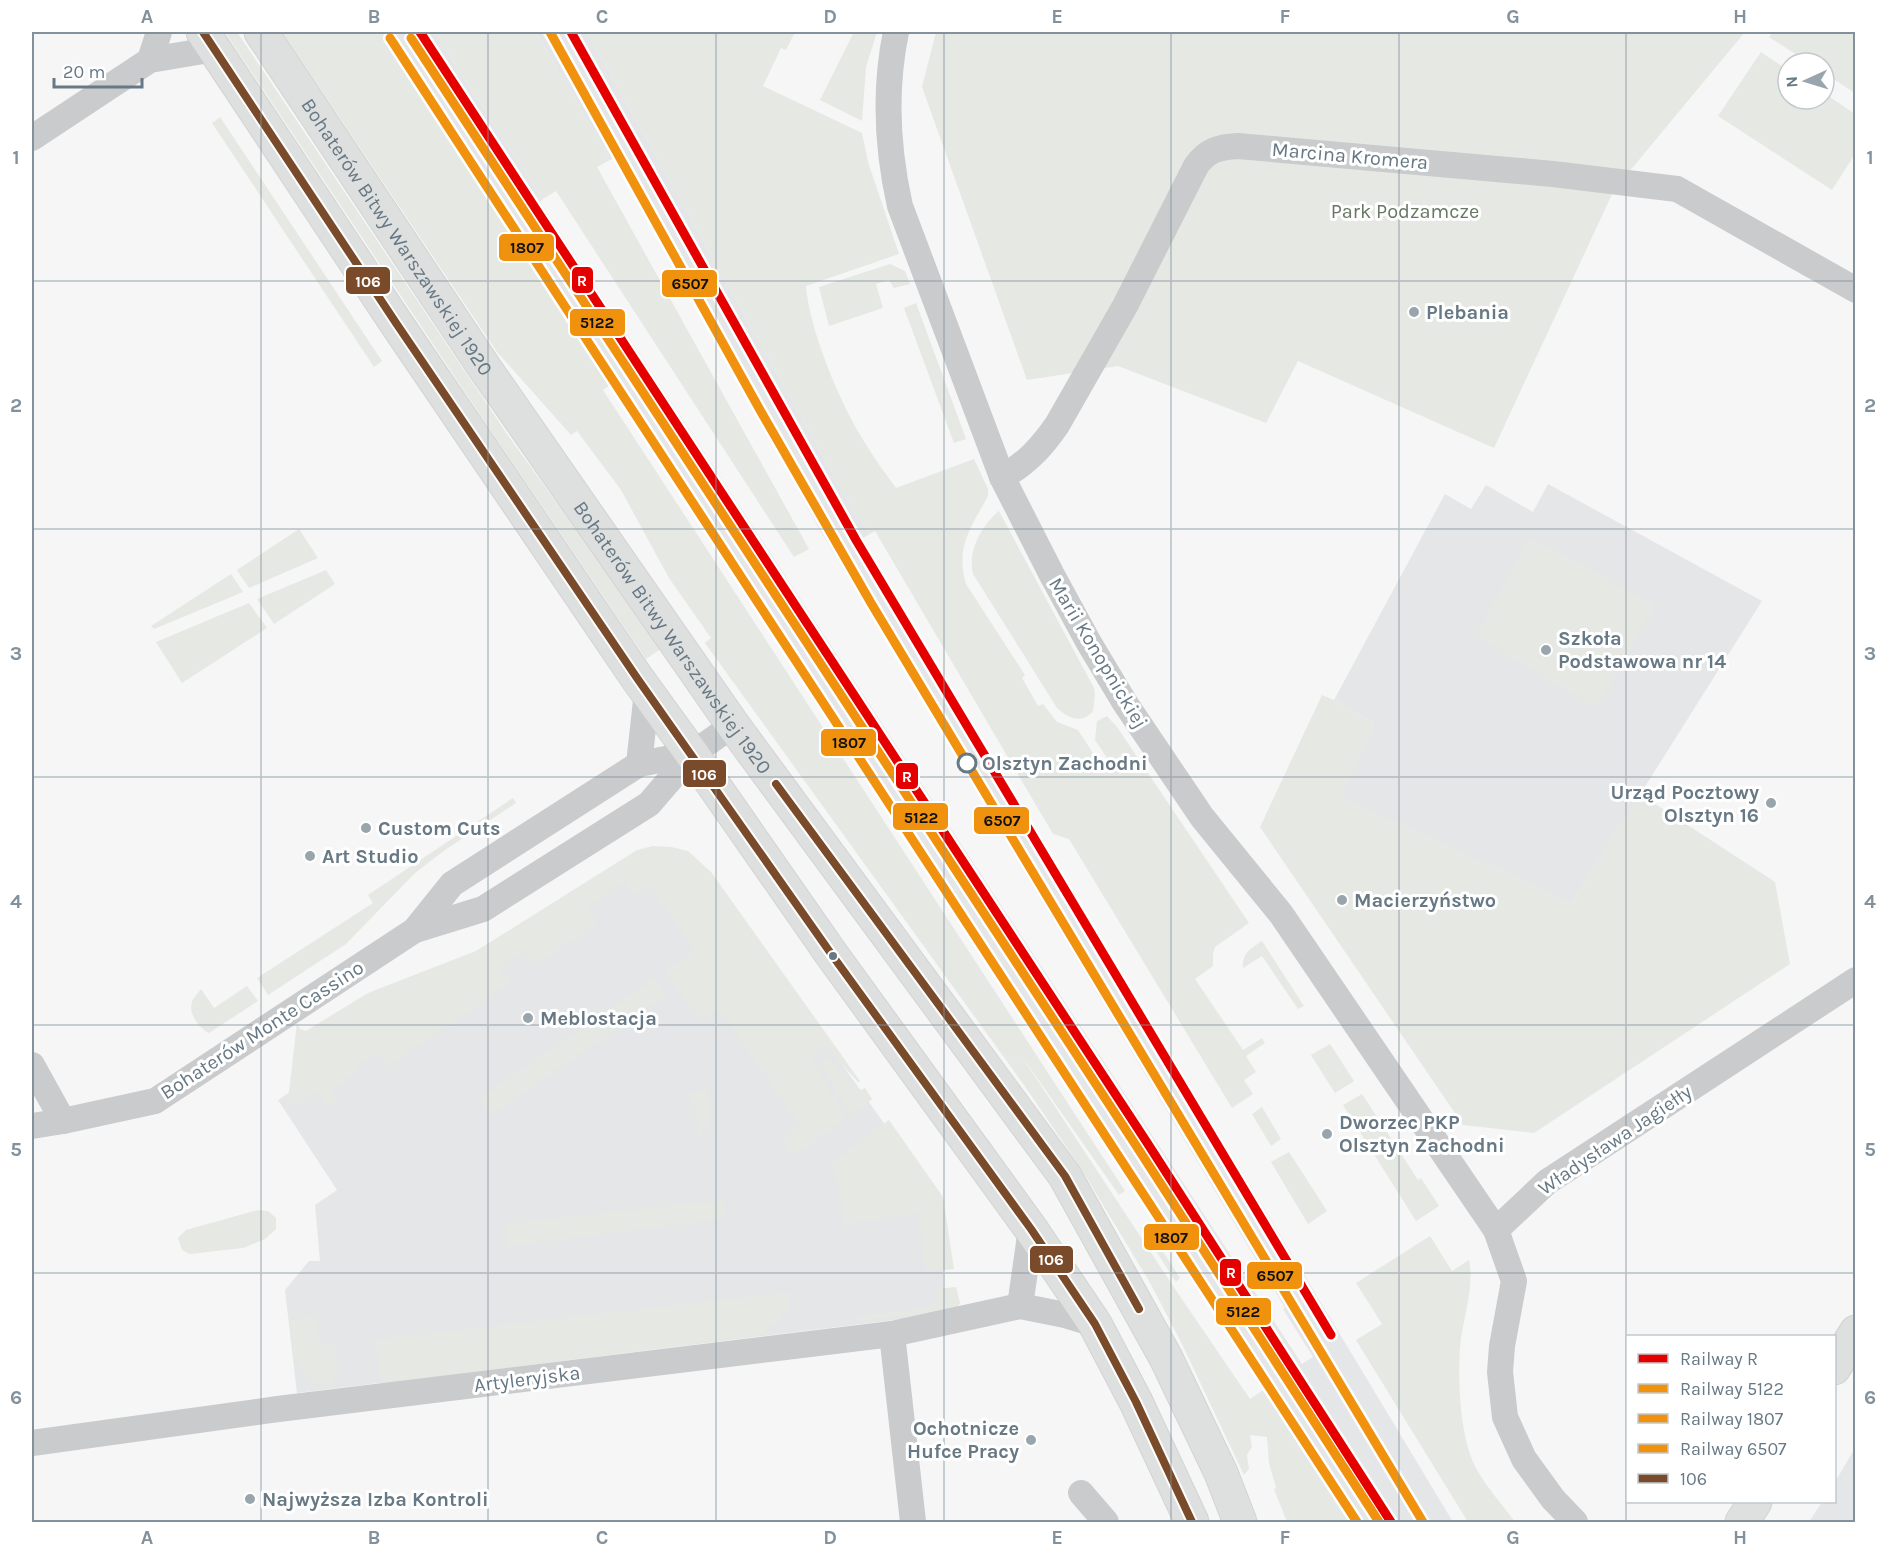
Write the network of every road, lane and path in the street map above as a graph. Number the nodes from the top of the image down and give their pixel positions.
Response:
1 (159, 32) edge
2 (261, 32) edge
3 (896, 32) edge
4 (209, 40) edge
5 (150, 60) junction
6 (32, 138) edge
7 (1856, 290) edge
8 (1002, 477) junction
9 (647, 692) junction
10 (733, 725) junction
11 (692, 754) junction
12 (639, 764) junction
13 (415, 930) junction
14 (1856, 980) edge
15 (32, 1065) edge
16 (63, 1121) junction
17 (32, 1126) edge
18 (1031, 1229) junction
19 (1496, 1230) junction
20 (1020, 1306) junction
21 (1095, 1324) junction
22 (1856, 1332) edge
23 (892, 1334) junction
24 (1836, 1365) edge
25 (32, 1443) edge
26 (1081, 1493) dead end
27 (1754, 1503) edge
28 (913, 1522) edge
29 (1106, 1522) edge
30 (1192, 1522) edge
31 (1240, 1522) edge
32 (1575, 1522) edge
33 (1742, 1522) edge

1 - 5 street
2 - 10 main road, Bohaterów Bitwy Warszawskiej 1920
3 - 8 street, Marii Konopnickiej
4 - 5 street
4 - 9 main road
5 - 6 street
7 - 8 street, Marcina Kromera
8 - 19 street, Marii Konopnickiej
9 - 11 main road
9 - 12 street
10 - 11 street, Bohaterów Monte Cassino
10 - 31 main road, Bohaterów Bitwy Warszawskiej 1920
11 - 12 street, Bohaterów Monte Cassino
11 - 13 street, Bohaterów Monte Cassino
11 - 18 main road
12 - 13 street, Bohaterów Monte Cassino
13 - 16 street, Bohaterów Monte Cassino
14 - 19 street, Władysława Jagiełły
15 - 16 street
16 - 17 street, Bohaterów Monte Cassino
18 - 20 street
18 - 21 main road
19 - 32 street
20 - 21 street, Artyleryjska
20 - 23 street, Artyleryjska
21 - 30 main road
22 - 24 main road
23 - 25 street, Artyleryjska
23 - 28 street
26 - 29 street
27 - 33 main road

